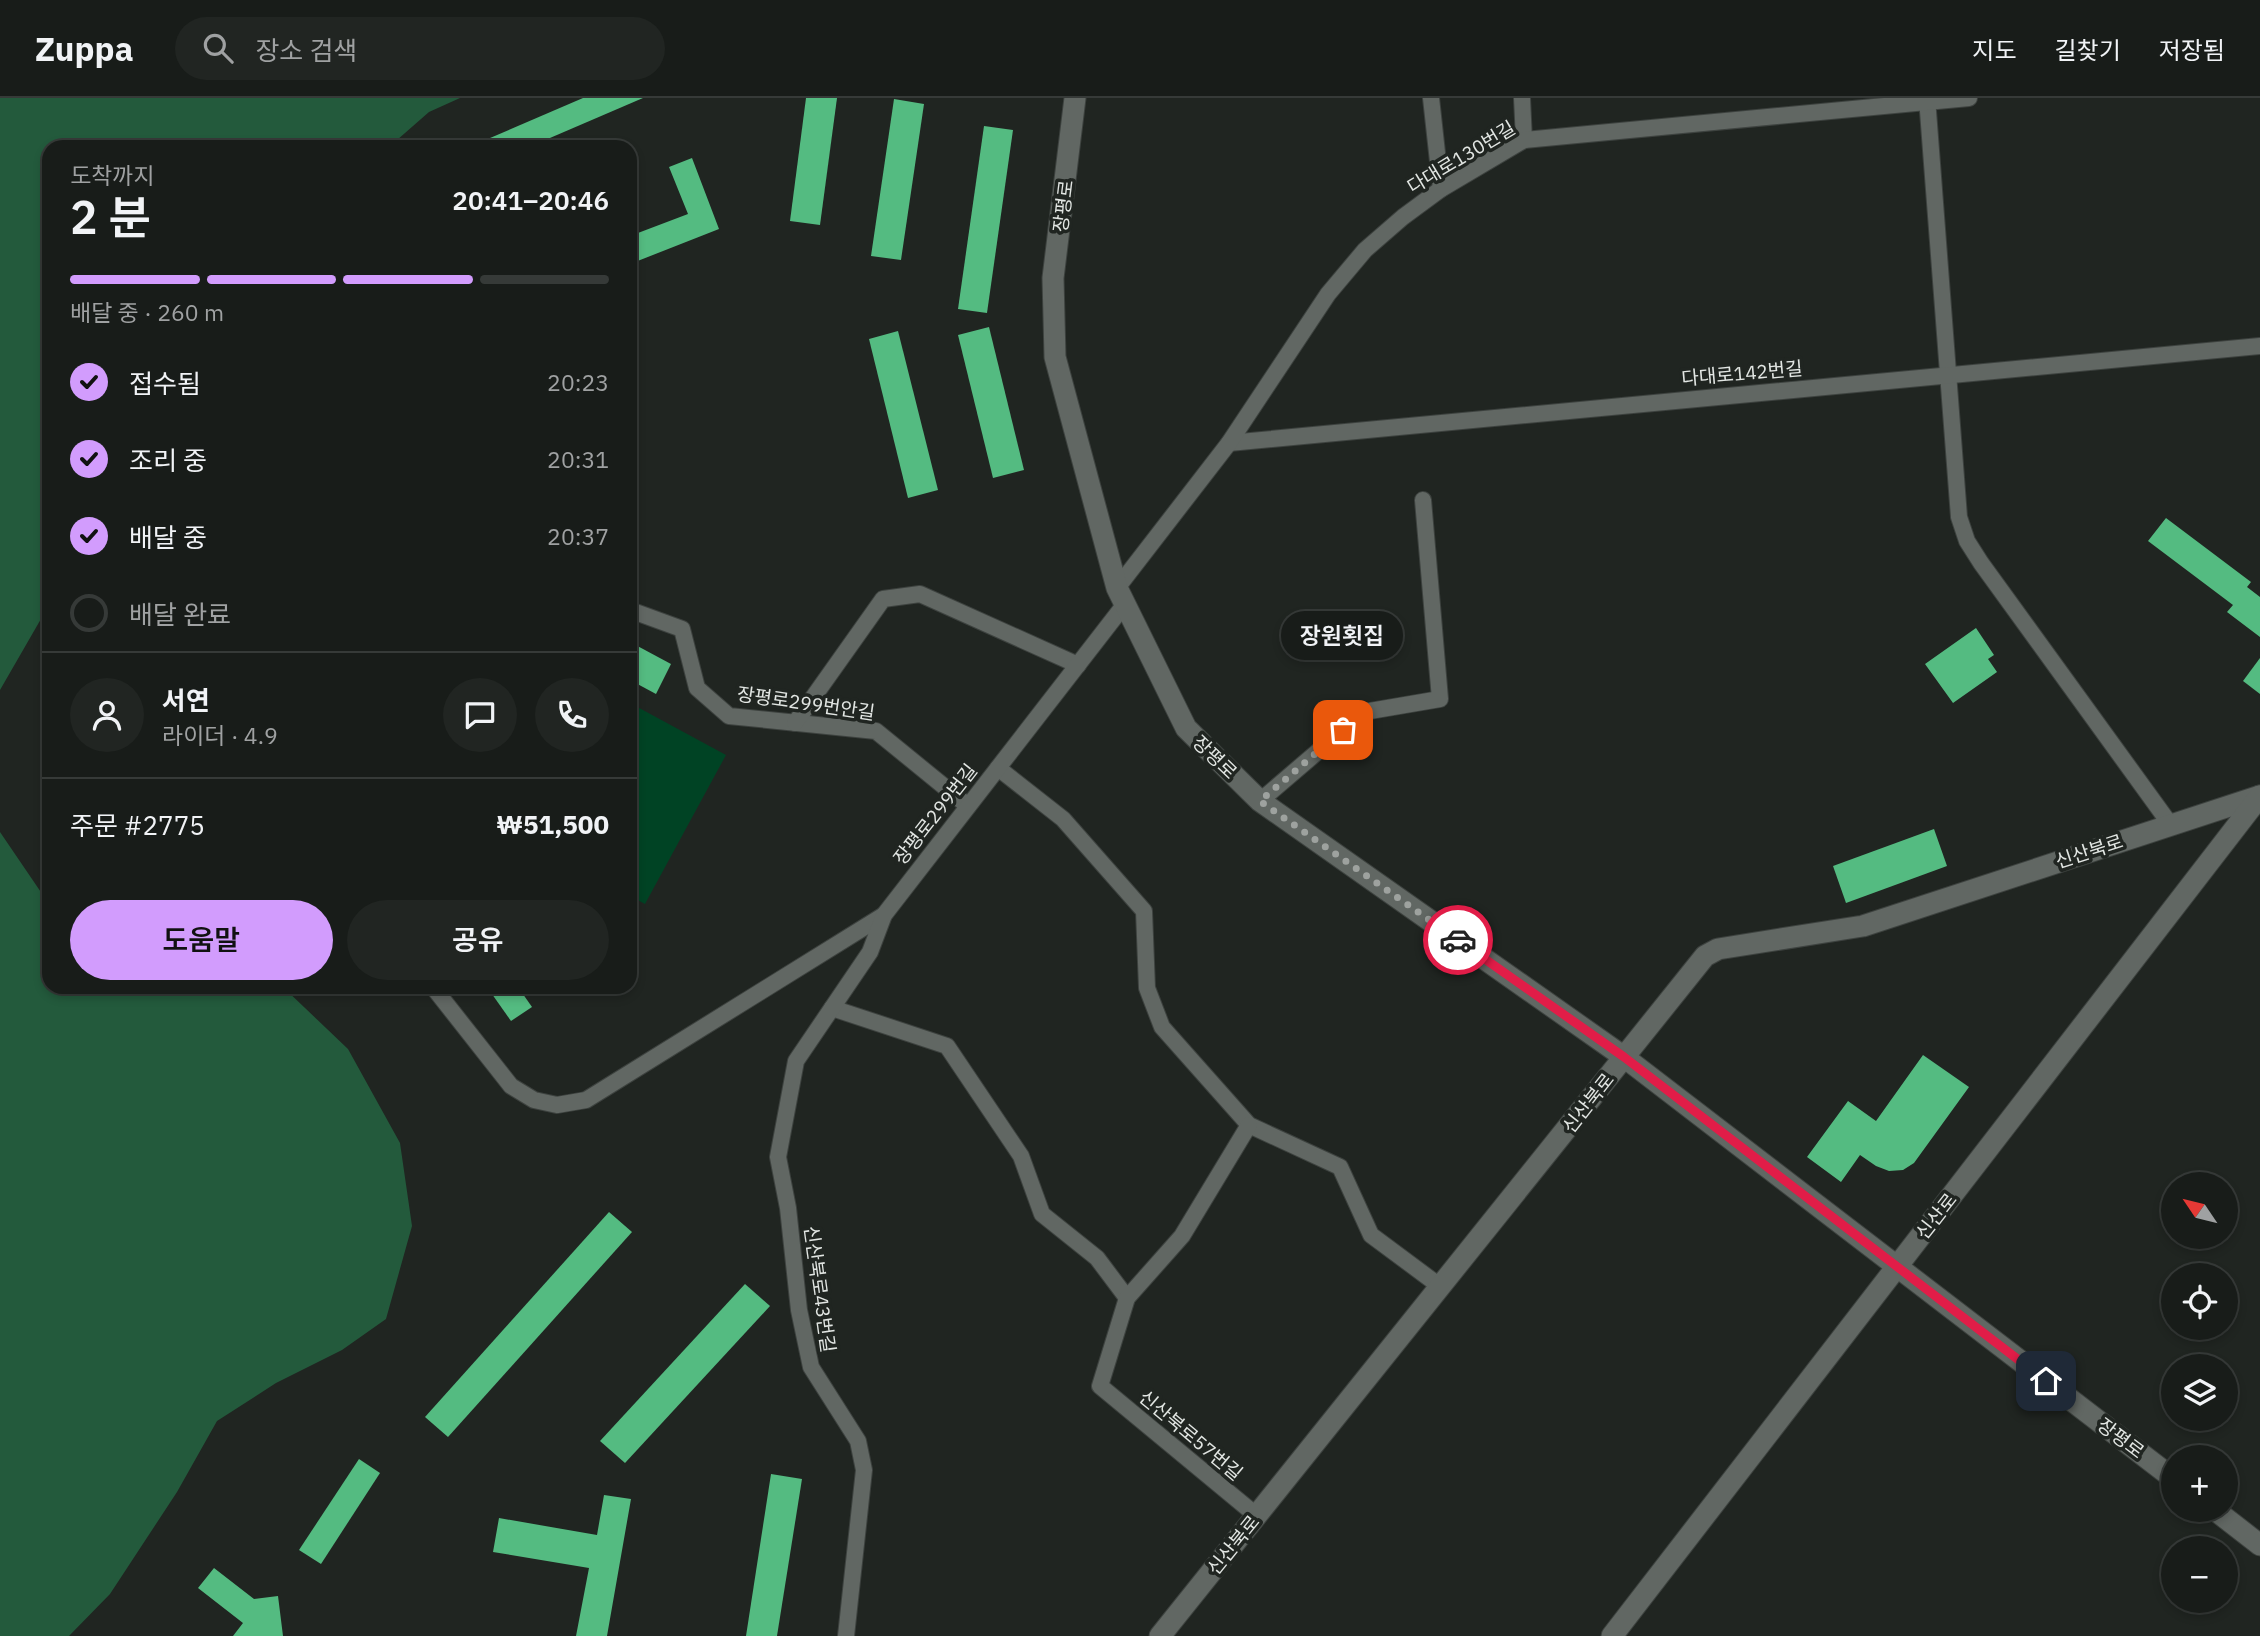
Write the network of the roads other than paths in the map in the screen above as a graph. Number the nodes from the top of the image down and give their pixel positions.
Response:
1 (1075, 98) edge
2 (1431, 98) edge
3 (1522, 98) edge
4 (1969, 98) edge
5 (1927, 100) edge
6 (1524, 140) junction
7 (1441, 189) junction
8 (2260, 346) edge
9 (1948, 375) junction
10 (1229, 443) junction
11 (1423, 500) dead end
12 (1121, 596) junction
13 (637, 613) edge
14 (1078, 665) junction
15 (795, 723) junction
16 (998, 768) junction
17 (2260, 796) edge
18 (1260, 801) junction
19 (968, 806) junction
20 (2170, 824) junction
21 (884, 915) junction
22 (439, 994) edge
23 (832, 1008) junction
24 (1624, 1057) junction
25 (796, 1061) joint
26 (1249, 1125) junction
27 (1897, 1267) junction
28 (1441, 1287) junction
29 (1127, 1298) junction
30 (2161, 1469) edge
31 (1256, 1516) junction
32 (2230, 1522) edge
33 (2260, 1545) edge
34 (846, 1636) edge
35 (1160, 1636) edge
36 (1612, 1636) edge

1 - 12 street, 장평로
2 - 7 street
3 - 6 street
4 - 5 street, 다대로130번길
5 - 6 street, 다대로130번길
5 - 9 street
6 - 7 street, 다대로130번길
7 - 10 street, 다대로130번길
8 - 9 street, 다대로142번길
9 - 10 street, 다대로142번길
9 - 20 street
10 - 12 street, 다대로130번길
11 - 18 street
12 - 14 street, 장평로299번길
12 - 18 street, 장평로
13 - 15 street, 장평로299번안길
14 - 15 street
14 - 16 street, 장평로299번길
15 - 19 street, 장평로299번안길
16 - 19 street, 장평로299번길
16 - 26 street
17 - 20 street, 신산북로
17 - 27 street, 신산로
18 - 24 street, 장평로
19 - 21 street, 장평로299번길
20 - 24 street, 신산북로
21 - 22 street
21 - 23 street, 장평로299번길
23 - 25 street, 장평로299번길
23 - 29 street
24 - 27 street, 장평로
24 - 28 street, 신산북로
25 - 34 street, 신산북로43번길
26 - 28 street
26 - 29 street
27 - 30 street, 장평로
27 - 36 street, 신산로
28 - 31 street, 신산북로
29 - 31 street, 신산북로57번길
31 - 35 street, 신산북로
32 - 33 street

